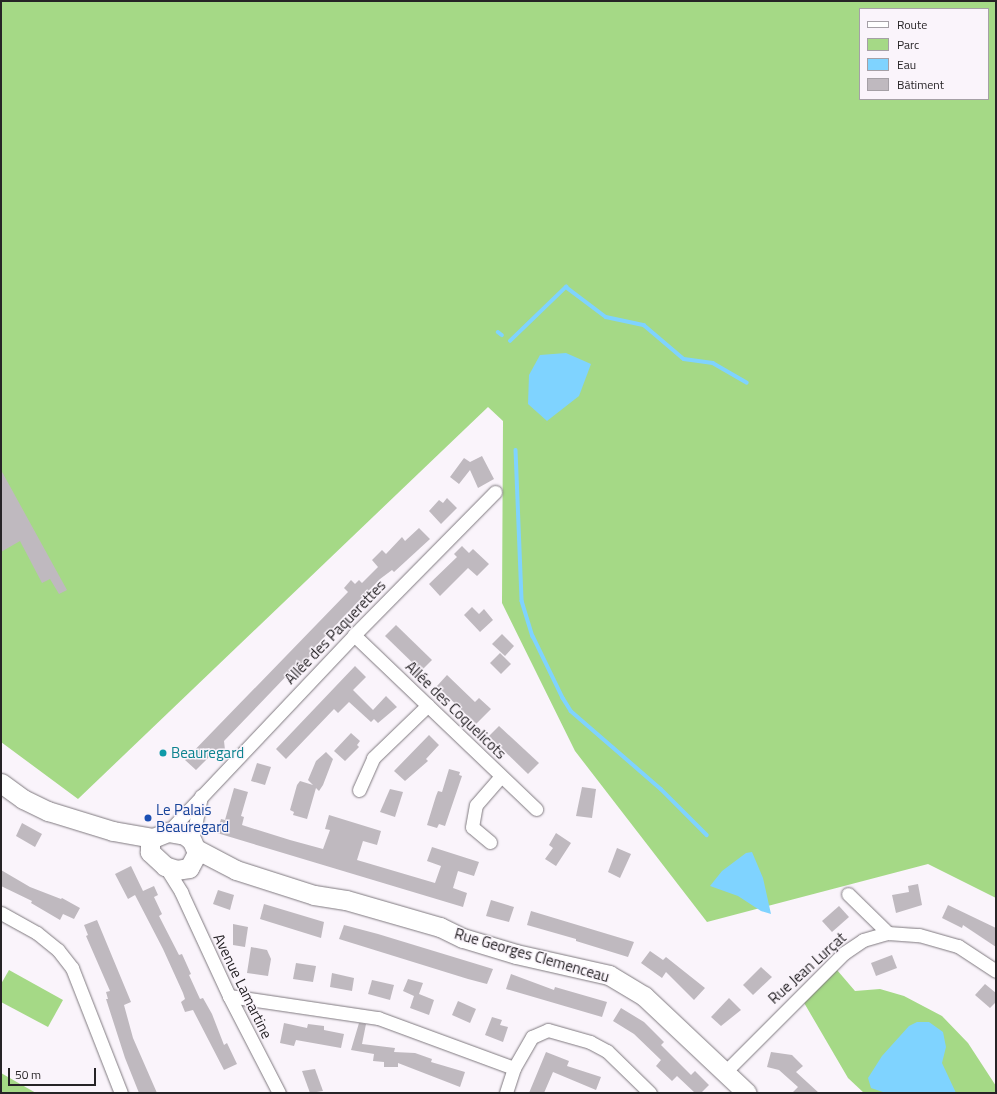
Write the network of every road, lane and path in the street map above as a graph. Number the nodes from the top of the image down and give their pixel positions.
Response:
1 (495, 492) dead end
2 (354, 635) junction
3 (428, 705) junction
4 (501, 776) junction
5 (1, 783) edge
6 (359, 790) dead end
7 (201, 796) junction
8 (536, 809) dead end
9 (157, 840) junction
10 (490, 842) dead end
11 (192, 856) junction
12 (165, 866) junction
13 (181, 892) junction
14 (848, 894) dead end
15 (1, 913) edge
16 (888, 933) junction
17 (996, 971) edge
18 (229, 996) junction
19 (514, 1068) junction
20 (725, 1072) junction
21 (121, 1093) edge
22 (279, 1093) edge
23 (506, 1093) edge
24 (650, 1093) edge
25 (747, 1093) edge

1 - 2 street, Allée des Paquerettes
2 - 3 street, Allée des Coquelicots
2 - 7 street, Allée des Paquerettes
3 - 4 street, Allée des Coquelicots
3 - 6 street
4 - 8 street, Allée des Coquelicots
4 - 10 street
5 - 9 street, Rue Georges Clemenceau
7 - 9 street, Allée des Paquerettes
7 - 11 street
9 - 11 street, Rue Georges Clemenceau
9 - 12 street
11 - 12 street, Rue Georges Clemenceau
11 - 13 street
11 - 20 street, Rue Georges Clemenceau
12 - 13 street, Avenue Lamartine
13 - 18 street, Avenue Lamartine
14 - 16 street
15 - 21 street
16 - 17 street, Rue Jean Lurçat
16 - 20 street, Rue Jean Lurçat
18 - 19 street
18 - 22 street, Avenue Lamartine
19 - 23 street
19 - 24 street
20 - 25 street, Rue Georges Clemenceau

